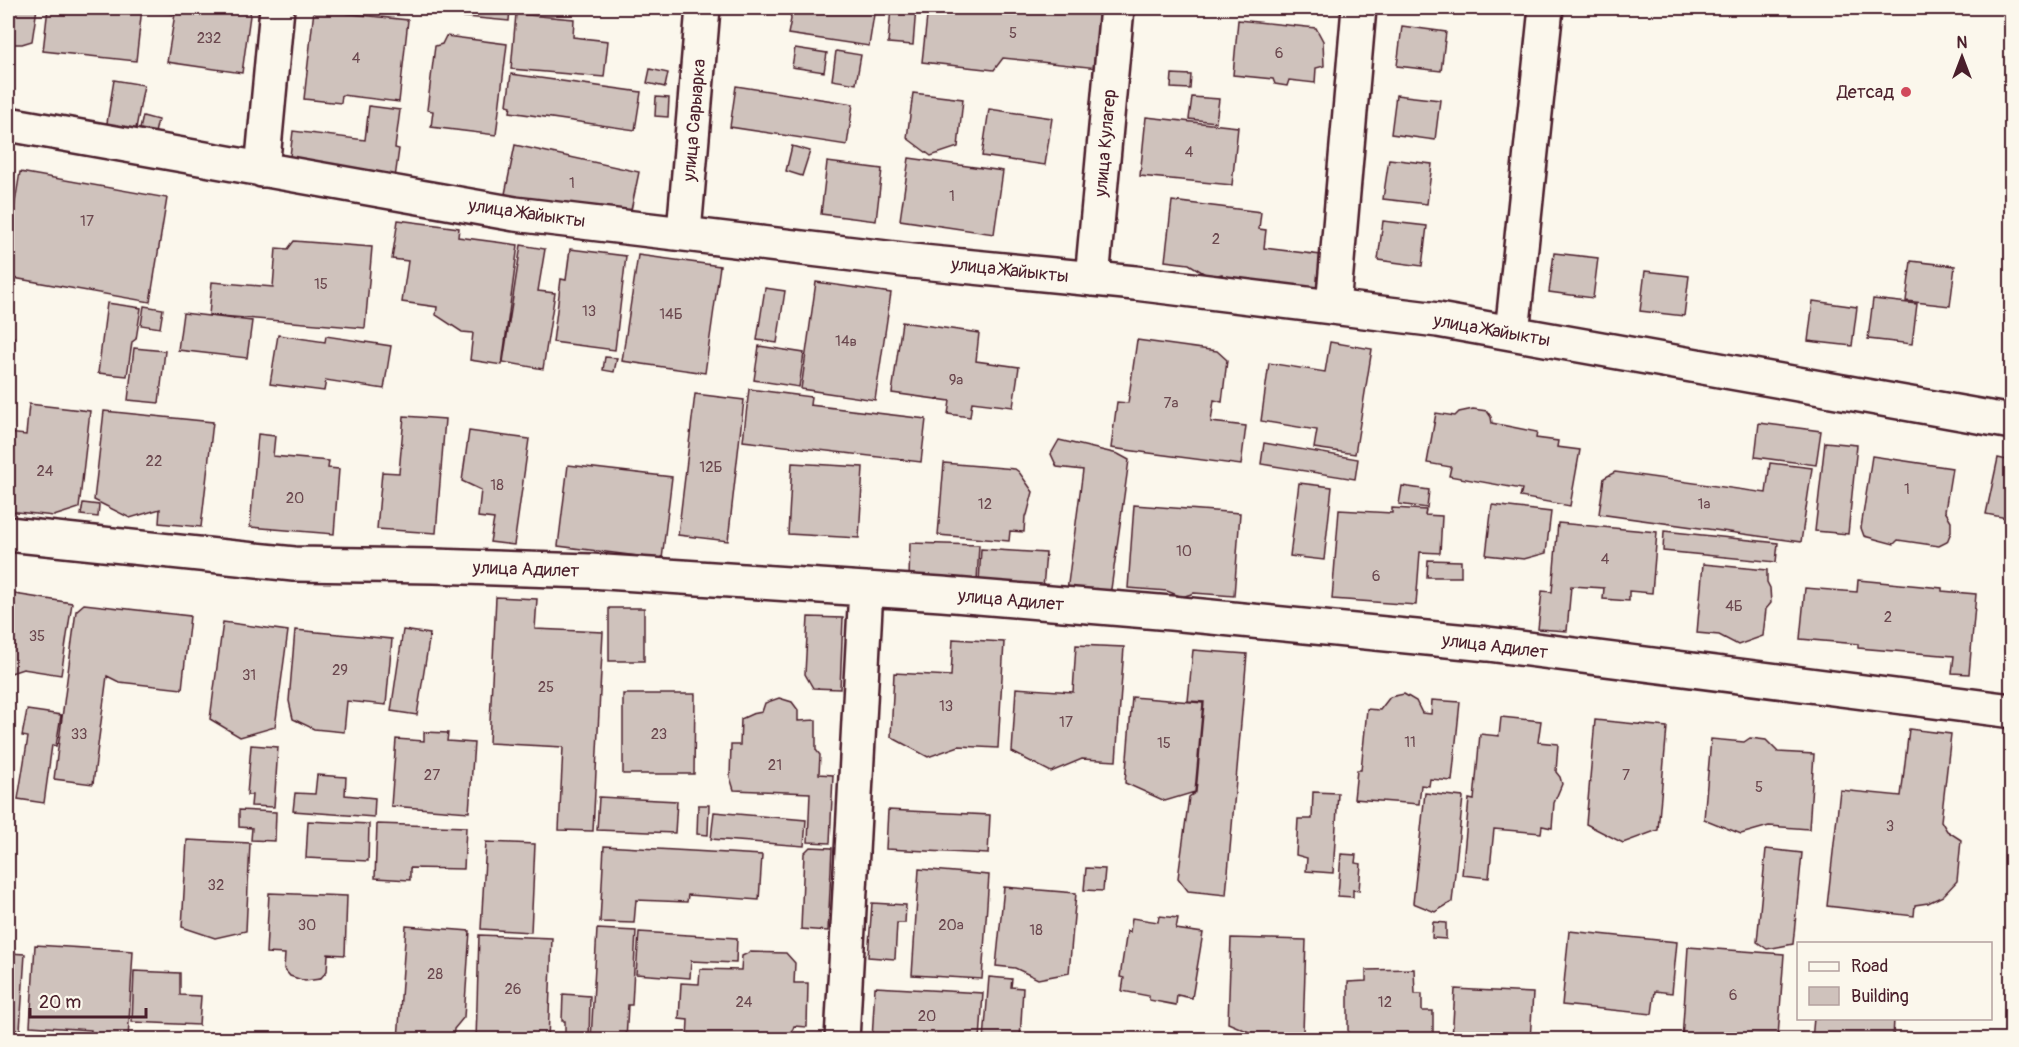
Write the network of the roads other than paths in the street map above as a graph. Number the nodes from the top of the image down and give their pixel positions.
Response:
1 (277, 8) edge
2 (703, 8) edge
3 (1117, 8) edge
4 (1359, 8) edge
5 (1546, 8) edge
6 (8, 124) edge
7 (262, 170) junction
8 (684, 232) junction
9 (1092, 279) junction
10 (1333, 307) junction
11 (1512, 333) junction
12 (2012, 422) edge
13 (8, 534) edge
14 (866, 589) junction
15 (2012, 711) edge
16 (842, 1040) edge

1 - 7 street
2 - 8 street, улица Сарыарка
3 - 9 street, улица Кулагер
4 - 10 street
5 - 11 street
6 - 7 street, улица Жайыкты
7 - 8 street, улица Жайыкты
8 - 9 street, улица Жайыкты
9 - 10 street, улица Жайыкты
10 - 11 street, улица Жайыкты
11 - 12 street, улица Жайыкты
13 - 14 street, улица Адилет
14 - 15 street, улица Адилет
14 - 16 street

